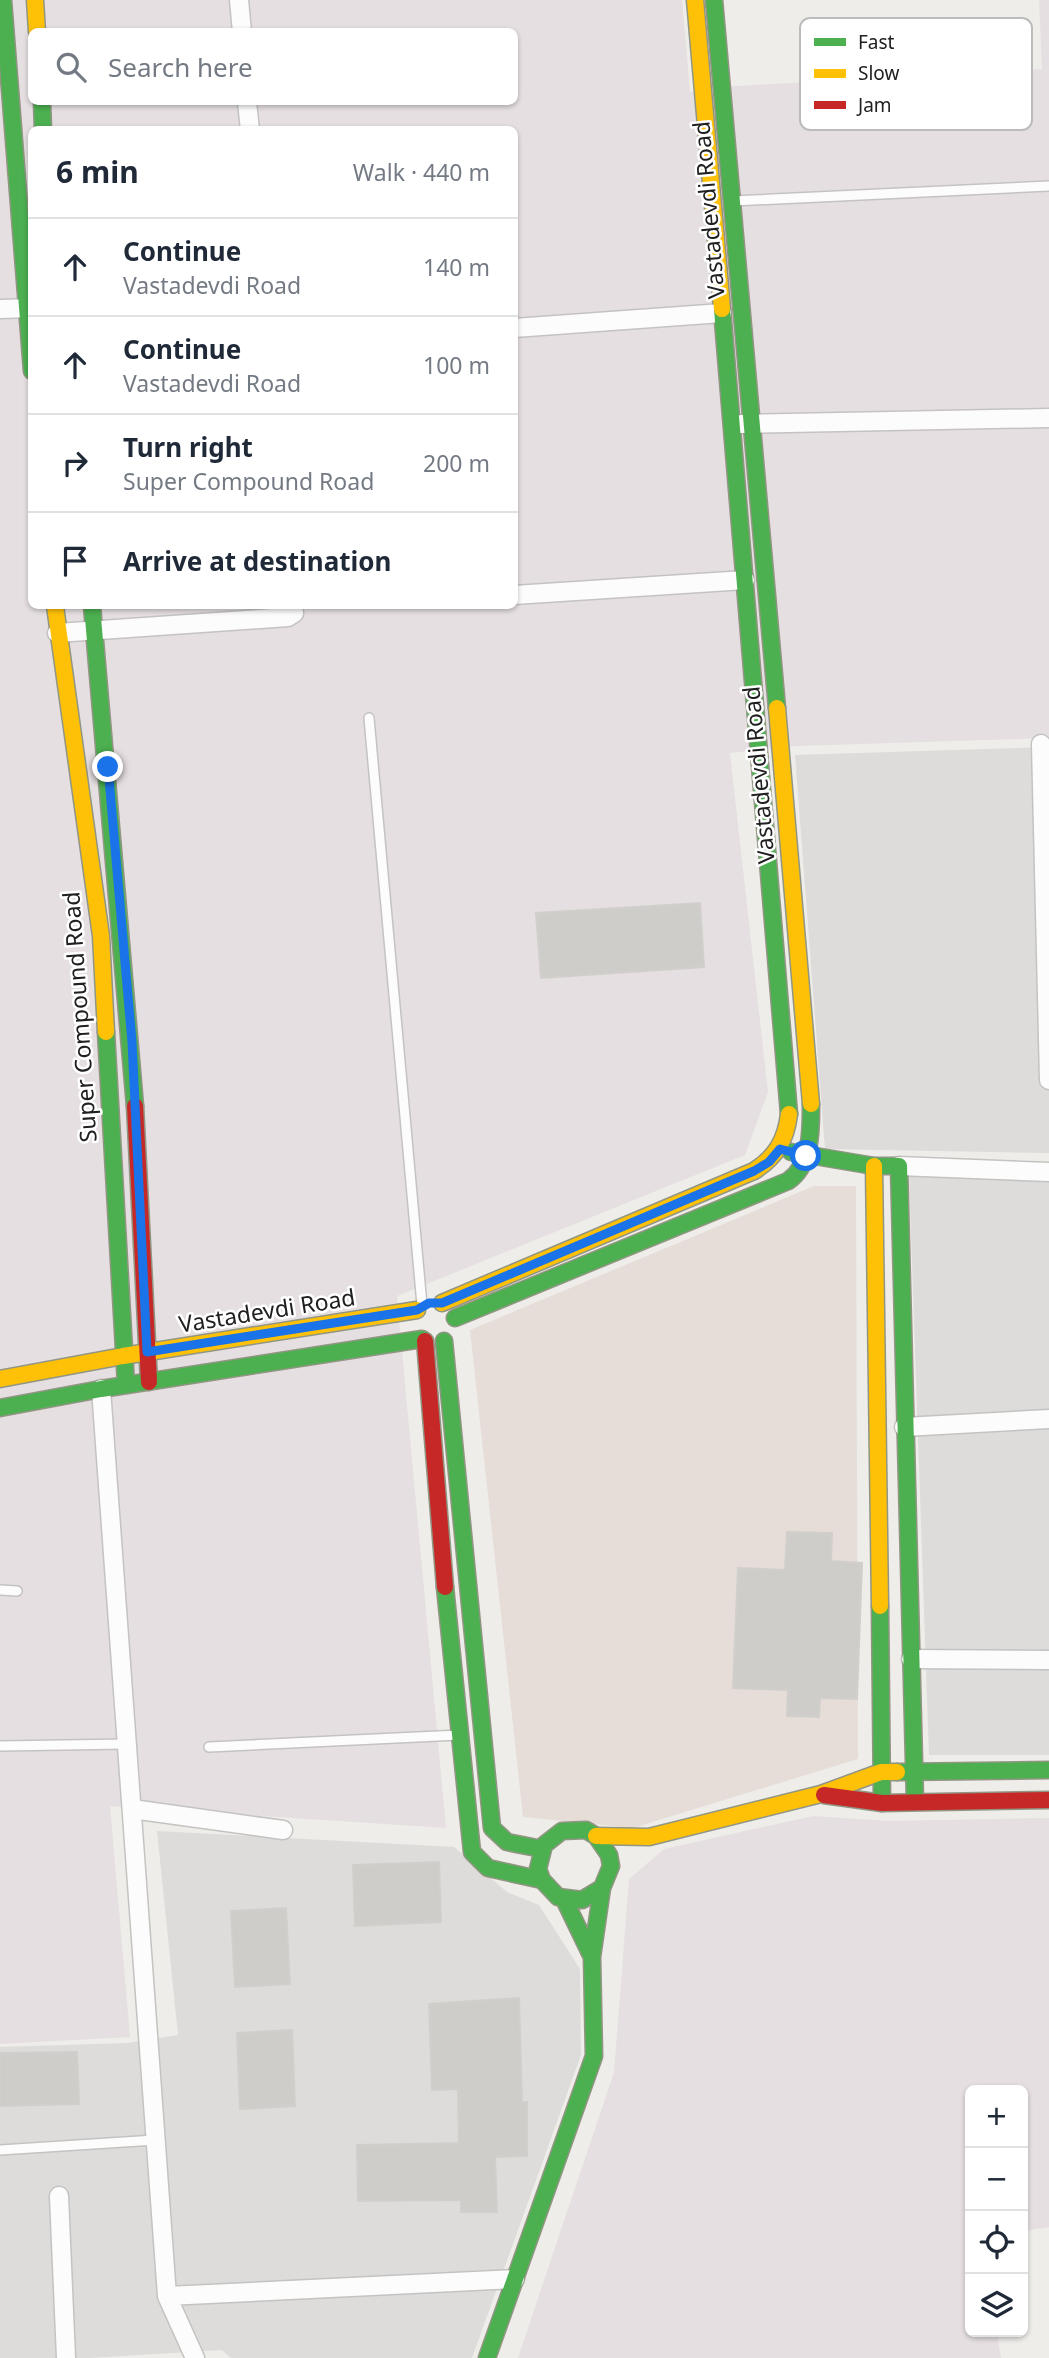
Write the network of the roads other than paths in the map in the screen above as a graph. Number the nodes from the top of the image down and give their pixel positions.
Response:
1 (3, 0) edge
2 (35, 0) edge
3 (239, 0) edge
4 (695, 0) edge
5 (715, 0) edge
6 (37, 28) edge
7 (242, 28) edge
8 (42, 105) edge
9 (247, 105) edge
10 (43, 126) edge
11 (250, 126) edge
12 (1049, 186) edge
13 (731, 201) junction
14 (28, 308) edge
15 (0, 309) edge
16 (722, 313) junction
17 (518, 328) edge
18 (1049, 418) edge
19 (750, 424) junction
20 (732, 425) junction
21 (745, 580) junction
22 (518, 595) edge
23 (55, 609) edge
24 (92, 609) edge
25 (293, 609) edge
26 (95, 631) junction
27 (57, 633) junction
28 (369, 718) dead end
29 (1041, 744) dead end
30 (1049, 1080) edge
31 (780, 1149) junction
32 (806, 1156) junction
33 (874, 1166) junction
34 (900, 1166) junction
35 (1049, 1172) edge
36 (442, 1303) junction
37 (420, 1308) junction
38 (455, 1318) junction
39 (424, 1340) junction
40 (444, 1341) junction
41 (147, 1352) junction
42 (122, 1356) junction
43 (0, 1379) edge
44 (149, 1382) junction
45 (125, 1385) junction
46 (101, 1389) junction
47 (0, 1408) edge
48 (1049, 1419) edge
49 (904, 1427) junction
50 (0, 1590) edge
51 (17, 1591) dead end
52 (911, 1659) junction
53 (1049, 1660) edge
54 (459, 1735) junction
55 (127, 1744) junction
56 (0, 1746) edge
57 (209, 1747) dead end
58 (1049, 1770) edge
59 (914, 1771) junction
60 (881, 1772) junction
61 (821, 1794) junction
62 (1049, 1800) edge
63 (915, 1802) junction
64 (882, 1803) junction
65 (132, 1809) junction
66 (283, 1830) dead end
67 (596, 1836) junction
68 (649, 1838) junction
69 (542, 1849) junction
70 (611, 1866) junction
71 (542, 1880) junction
72 (603, 1888) junction
73 (564, 1899) junction
74 (592, 1957) junction
75 (155, 2140) junction
76 (0, 2150) edge
77 (59, 2196) dead end
78 (515, 2279) junction
79 (167, 2296) junction
80 (66, 2358) edge
81 (195, 2358) edge
82 (487, 2358) edge

1 - 14 street
2 - 6 street
3 - 7 street
4 - 16 street, Vastadevdi Road
5 - 13 street, Vastadevdi Road
8 - 10 street
9 - 11 street
12 - 13 lane
13 - 19 street, Vastadevdi Road
14 - 15 street
16 - 17 street
16 - 20 street, Vastadevdi Road
18 - 19 street
19 - 20 street
19 - 32 street, Vastadevdi Road
20 - 21 street, Vastadevdi Road
21 - 22 street
21 - 31 street, Vastadevdi Road
23 - 27 street, Super Compound Road
24 - 26 street, Super Compound Road
25 - 26 street
26 - 27 street
26 - 41 street, Super Compound Road
27 - 42 street, Super Compound Road
28 - 37 lane
29 - 30 street
31 - 32 street
31 - 36 street
32 - 33 street
32 - 38 street
33 - 34 street
33 - 60 street
34 - 35 street
34 - 49 street
36 - 37 street
36 - 38 street
37 - 39 street
37 - 41 street, Vastadevdi Road
38 - 40 street
39 - 40 street
39 - 44 street
39 - 54 street
40 - 69 street
41 - 42 street, Vastadevdi Road
41 - 44 street, Super Compound Road
42 - 43 street, Vastadevdi Road
42 - 45 street, Super Compound Road
44 - 45 street
45 - 46 street
46 - 47 street
46 - 55 street
48 - 49 street
49 - 52 street
50 - 51 lane
52 - 53 street
52 - 59 street
54 - 57 lane
54 - 71 street
55 - 56 lane
55 - 65 street
58 - 59 street
59 - 60 street
59 - 63 street
60 - 61 street
60 - 64 street
61 - 64 street
61 - 68 street
62 - 63 street
63 - 64 street
65 - 66 street
65 - 75 street
67 - 68 street
67 - 69 street
67 - 70 street
68 - 70 street
69 - 71 street
70 - 72 street
71 - 73 street
72 - 73 street
72 - 74 street
73 - 74 street
74 - 78 street
75 - 76 lane
75 - 79 street
77 - 80 street
78 - 79 street
78 - 82 street
79 - 81 street

